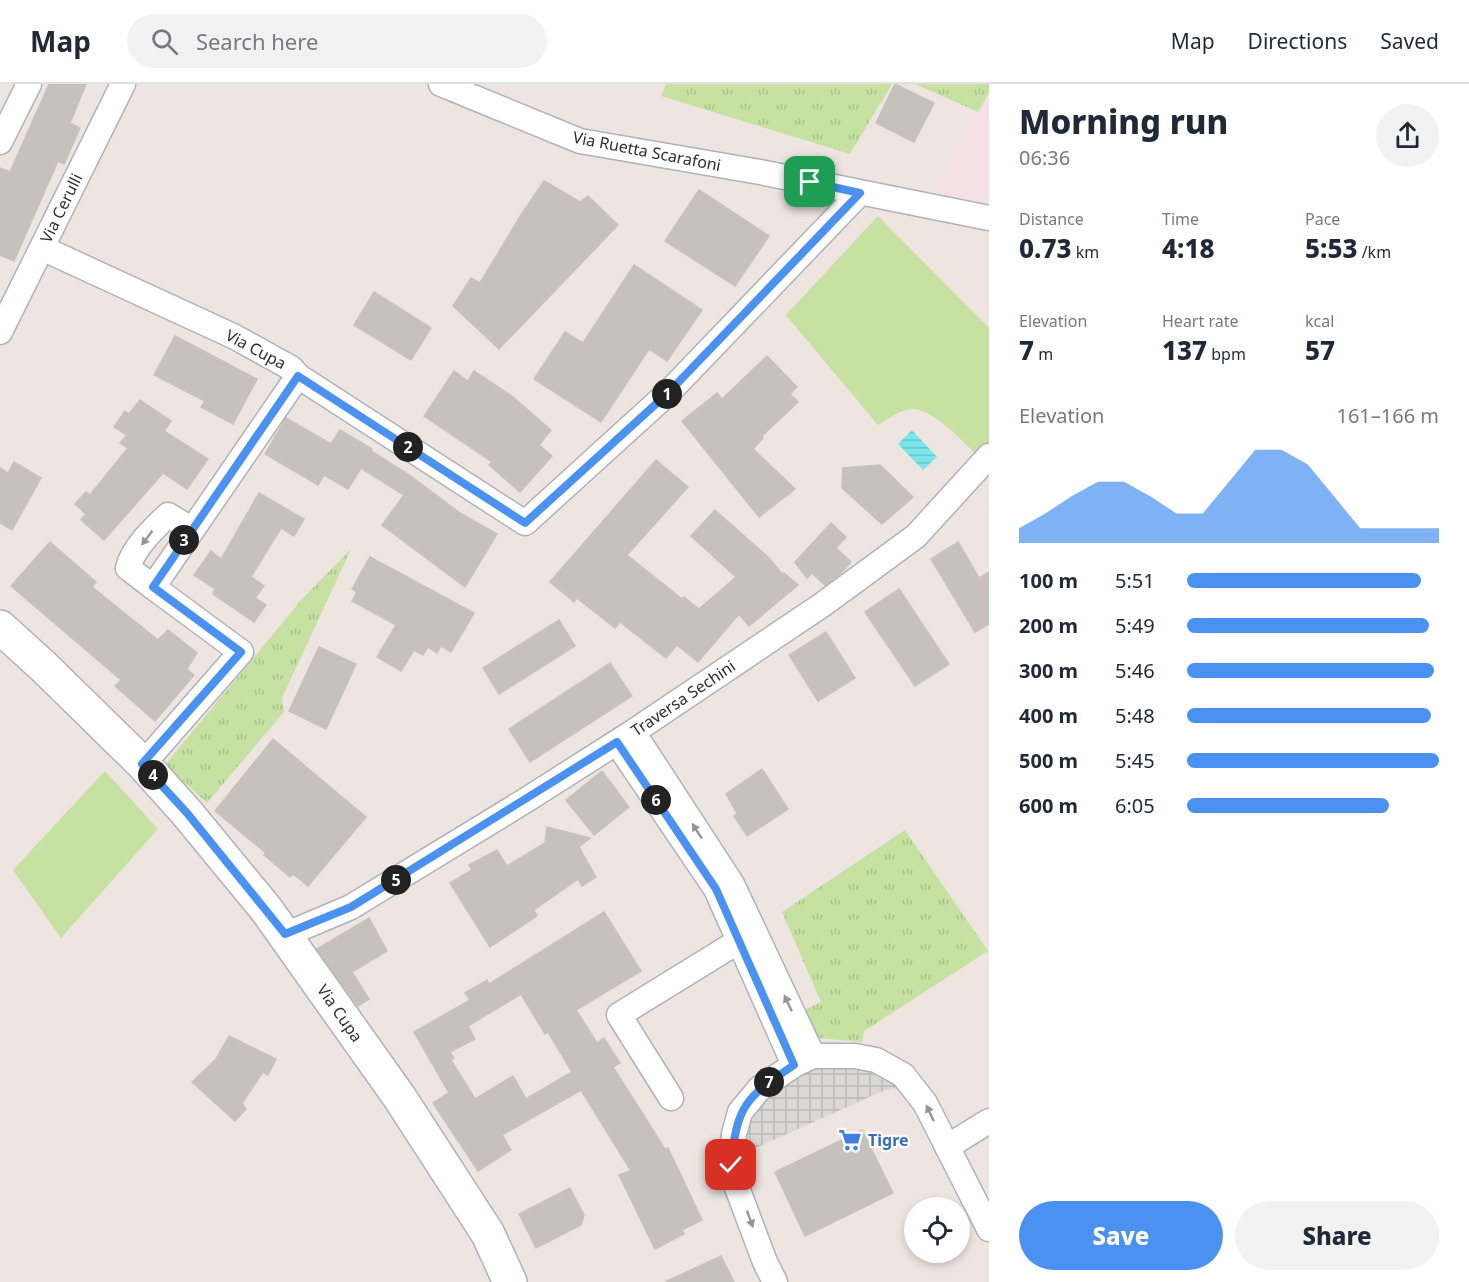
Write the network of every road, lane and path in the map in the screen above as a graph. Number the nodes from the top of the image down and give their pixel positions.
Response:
1 (29, 84) edge
2 (123, 84) edge
3 (441, 84) edge
4 (0, 142) edge
5 (860, 193) junction
6 (989, 218) edge
7 (42, 248) junction
8 (0, 332) edge
9 (298, 376) junction
10 (989, 456) edge
11 (191, 529) junction
12 (153, 587) junction
13 (0, 627) edge
14 (625, 737) junction
15 (142, 764) junction
16 (285, 934) junction
17 (747, 936) junction
18 (804, 1061) junction
19 (671, 1098) dead end
20 (989, 1121) edge
21 (947, 1147) junction
22 (989, 1229) edge
23 (510, 1282) edge
24 (775, 1282) edge

1 - 4 street
2 - 7 street, Via Cerulli
3 - 5 street, Via Ruetta Scarafoni
5 - 6 street, Via Ruetta Scarafoni
5 - 9 street
7 - 8 street, Via Cerulli
7 - 9 street, Via Cupa
9 - 11 street, Via Cupa
10 - 14 street, Traversa Sechini
11 - 12 street, Via Cupa
11 -> 12 street
12 - 15 street
13 - 15 street, Via Cupa
14 - 16 street, Traversa Sechini
14 - 17 street
15 - 16 street, Via Cupa
16 - 23 street, Via Cupa
17 - 18 street
17 - 19 street
21 -> 18 street
18 -> 24 street
20 - 21 street
21 - 22 street

